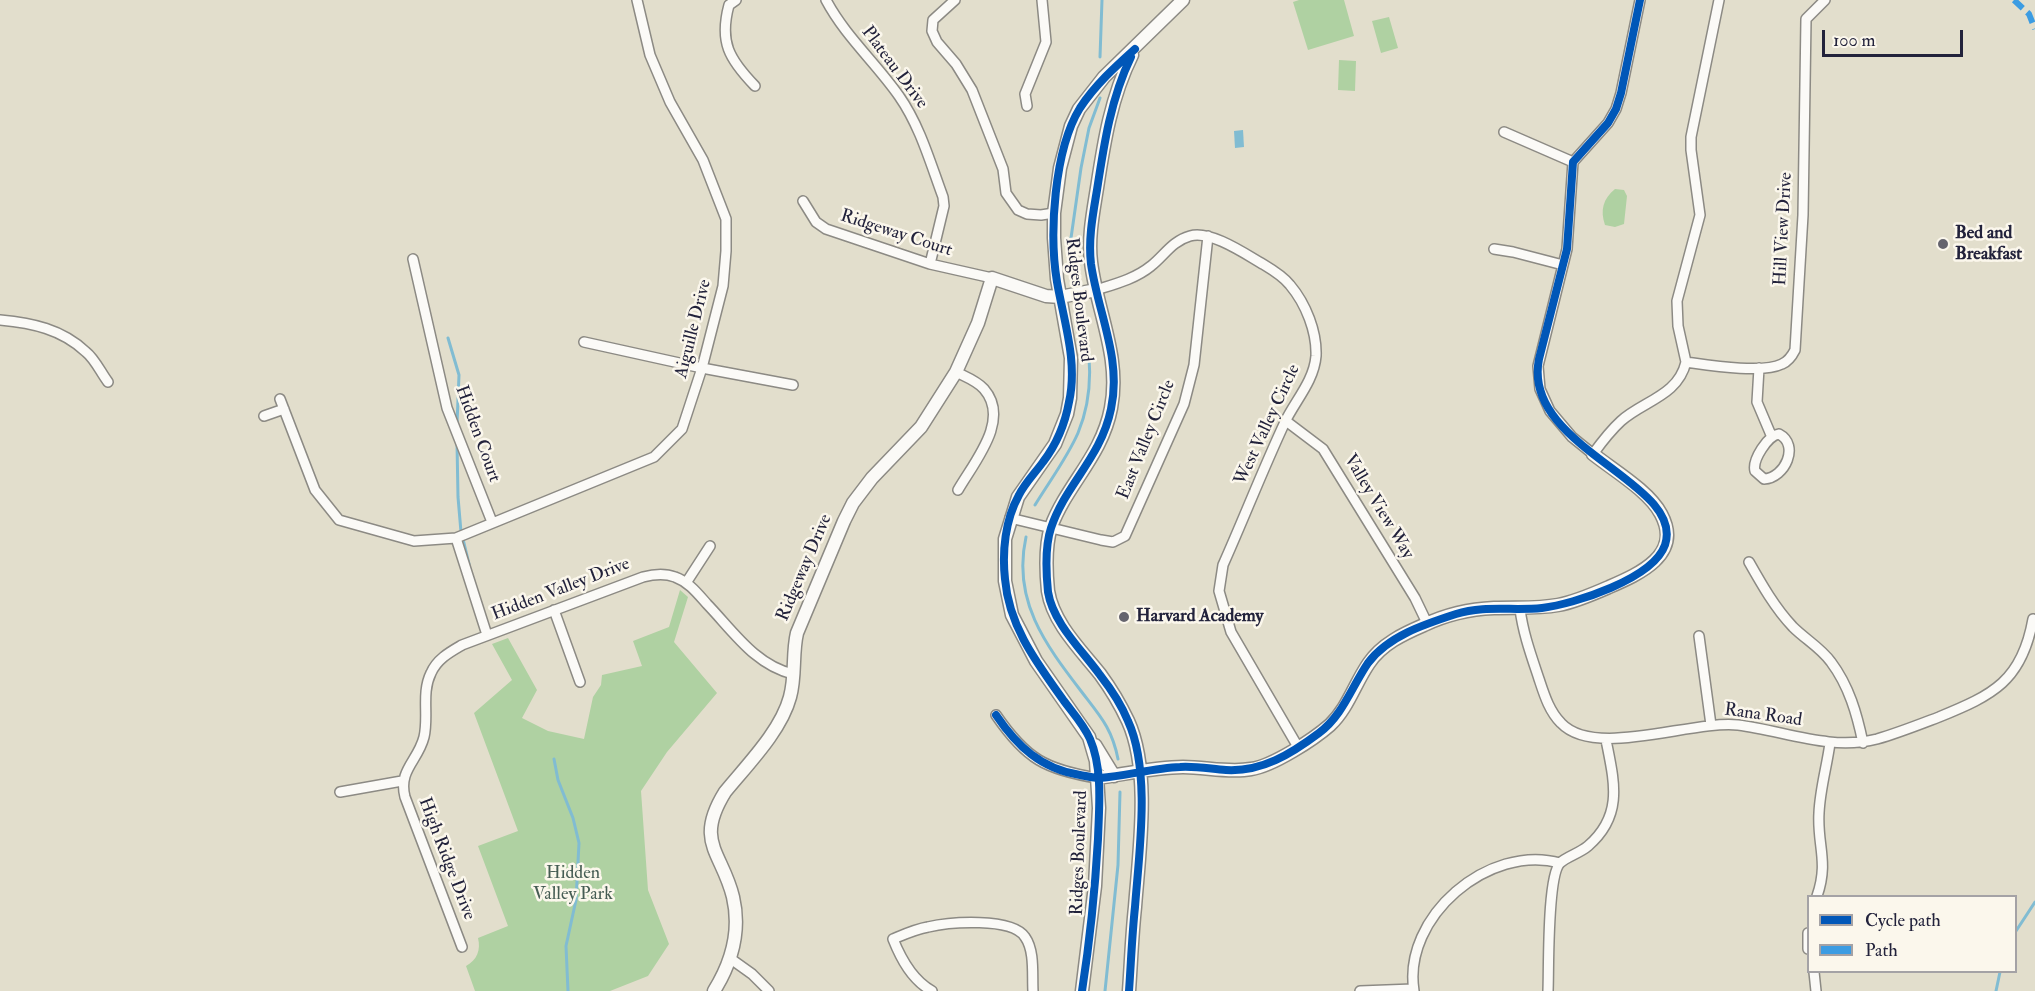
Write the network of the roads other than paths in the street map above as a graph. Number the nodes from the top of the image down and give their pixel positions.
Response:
1 (637, 0) edge
2 (736, 0) edge
3 (826, 0) edge
4 (954, 0) edge
5 (1042, 0) edge
6 (1182, 0) edge
7 (1640, 0) edge
8 (1719, 0) edge
9 (1825, 0) edge
10 (1135, 48) junction
11 (755, 86) dead end
12 (1027, 106) dead end
13 (1504, 132) dead end
14 (1573, 162) junction
15 (803, 201) dead end
16 (1054, 213) junction
17 (1208, 236) junction
18 (1494, 249) dead end
19 (413, 259) dead end
20 (930, 264) junction
21 (1563, 265) junction
22 (992, 278) junction
23 (1096, 290) junction
24 (1060, 297) junction
25 (0, 320) edge
26 (584, 342) dead end
27 (1686, 362) junction
28 (702, 368) junction
29 (1759, 368) junction
30 (956, 372) junction
31 (108, 382) dead end
32 (793, 385) dead end
33 (280, 399) dead end
34 (284, 409) junction
35 (264, 416) dead end
36 (1286, 421) junction
37 (1772, 435) junction
38 (1593, 454) junction
39 (958, 490) dead end
40 (1010, 518) junction
41 (492, 522) junction
42 (1051, 528) junction
43 (456, 538) junction
44 (710, 546) dead end
45 (1749, 562) dead end
46 (686, 583) junction
47 (1520, 609) junction
48 (554, 610) junction
49 (2034, 620) edge
50 (1427, 623) junction
51 (487, 636) junction
52 (1699, 636) dead end
53 (793, 674) junction
54 (580, 682) dead end
55 (996, 715) dead end
56 (1711, 725) junction
57 (1089, 737) junction
58 (1606, 740) junction
59 (1830, 743) junction
60 (1863, 743) junction
61 (1298, 747) junction
62 (1140, 771) junction
63 (1114, 776) junction
64 (1098, 778) junction
65 (402, 781) junction
66 (340, 792) dead end
67 (1560, 863) junction
68 (1818, 895) edge
69 (462, 947) dead end
70 (731, 960) junction
71 (1815, 975) edge
72 (1413, 990) edge
73 (714, 991) edge
74 (769, 991) edge
75 (932, 991) edge
76 (1033, 991) edge
77 (1082, 991) edge
78 (1129, 991) edge
79 (1360, 991) edge
80 (1548, 991) edge
81 (1816, 991) edge
82 (1824, 991) edge

1 - 28 street, Aiguille Drive
2 - 11 street
3 - 20 street, Plateau Drive
4 - 16 street
5 - 12 street
6 - 10 street, Ridges Boulevard
7 - 14 street
8 - 27 street
9 - 29 street, Hill View Drive
10 - 16 street, Ridges Boulevard
10 - 23 street, Ridges Boulevard
13 - 14 street
14 - 21 street
15 - 20 street, Ridgeway Court
16 - 24 street, Ridges Boulevard
17 - 23 street
17 - 36 street, West Valley Circle
17 - 42 street, East Valley Circle
18 - 21 street
19 - 41 street, Hidden Court
20 - 22 street, Ridgeway Court
21 - 38 street
22 - 24 street
22 - 30 street, Ridgeway Drive
23 - 24 street
23 - 42 street, Ridges Boulevard
24 - 40 street, Ridges Boulevard
25 - 31 street
26 - 28 street
27 - 29 street, Hill View Drive
27 - 38 street
28 - 32 street
28 - 41 street, Aiguille Drive
29 - 37 street
30 - 39 street
30 - 53 street, Ridgeway Drive
33 - 34 street, Aiguille Drive
34 - 35 street
34 - 43 street, Aiguille Drive
36 - 50 street, Valley View Way
36 - 61 street, West Valley Circle
37 - 37 street
38 - 47 street
40 - 42 street, East Valley Circle
40 - 57 street, Ridges Boulevard
41 - 43 street, Aiguille Drive
42 - 62 street, Ridges Boulevard
43 - 51 street
44 - 46 street
45 - 60 street
46 - 48 street, Hidden Valley Drive
46 - 53 street
47 - 50 street
47 - 58 street, Rana Road
48 - 51 street, Hidden Valley Drive
48 - 54 street
49 - 60 street, Rana Road
50 - 61 street
51 - 65 street, Hidden Valley Drive
52 - 56 street
53 - 70 street, Ridgeway Drive
55 - 64 street
56 - 58 street, Rana Road
56 - 59 street, Rana Road
57 - 63 street
57 - 64 street, Ridges Boulevard
58 - 67 street
59 - 60 street, Rana Road
59 - 68 street
61 - 62 street
62 - 63 street
62 - 78 street, Ridges Boulevard
63 - 64 street
64 - 77 street, Ridges Boulevard
65 - 66 street
65 - 69 street, High Ridge Drive
67 - 72 street
67 - 80 street
70 - 73 street, Ridgeway Drive
70 - 74 street
71 - 81 street
71 - 82 street
72 - 79 street
75 - 76 street

